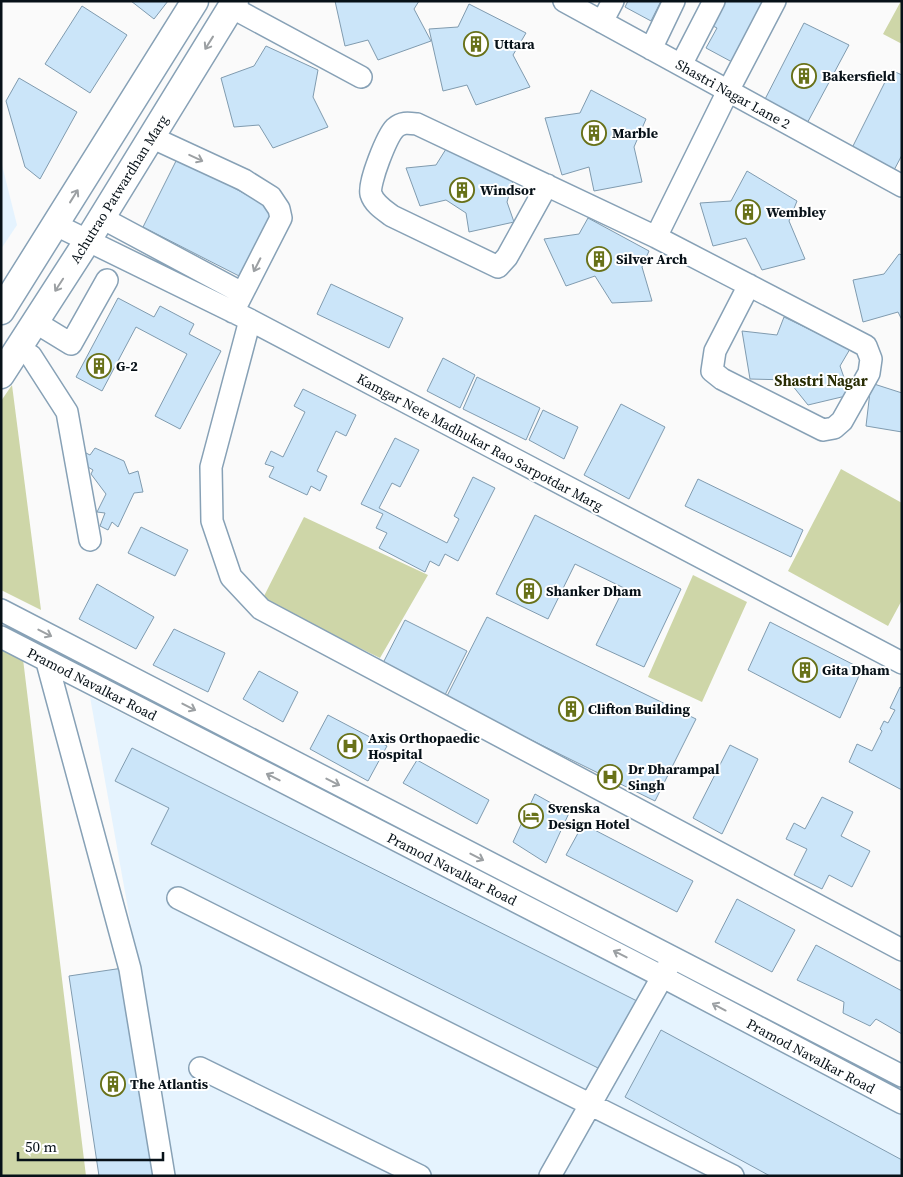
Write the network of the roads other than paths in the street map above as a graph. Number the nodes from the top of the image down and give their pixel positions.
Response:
1 (195, 1) edge
2 (613, 1) edge
3 (674, 1) edge
4 (714, 1) edge
5 (775, 1) edge
6 (571, 3) edge
7 (233, 4) edge
8 (602, 22) junction
9 (651, 49) junction
10 (681, 65) junction
11 (361, 77) dead end
12 (728, 91) junction
13 (151, 137) junction
14 (547, 185) junction
15 (902, 186) edge
16 (102, 218) junction
17 (56, 225) junction
18 (656, 237) junction
19 (88, 240) junction
20 (107, 280) dead end
21 (749, 285) junction
22 (242, 293) junction
23 (1, 311) edge
24 (241, 316) junction
25 (35, 322) junction
26 (19, 348) junction
27 (1, 375) edge
28 (90, 540) dead end
29 (1, 610) edge
30 (1, 636) edge
31 (47, 662) junction
32 (902, 663) edge
33 (178, 898) dead end
34 (902, 950) edge
35 (668, 967) junction
36 (200, 1068) dead end
37 (902, 1076) edge
38 (902, 1103) edge
39 (591, 1104) junction
40 (164, 1176) edge
41 (420, 1176) edge
42 (550, 1176) edge
43 (733, 1176) edge

17 -> 1 main road
2 - 8 street
3 - 9 street
4 - 10 street
5 - 12 street
6 - 8 street, Shastri Nagar Lane 2
7 - 11 street
7 -> 13 main road, Achutrao Patwardhan Marg
8 - 9 street, Shastri Nagar Lane 2
9 - 10 street, Shastri Nagar Lane 2
10 - 12 street, Shastri Nagar Lane 2
12 - 15 street, Shastri Nagar Lane 2
12 - 18 street
13 - 16 main road, Achutrao Patwardhan Marg
13 -> 22 street
14 - 14 street
14 - 18 street
16 - 19 main road, Achutrao Patwardhan Marg
16 - 22 street
17 - 19 street, Kamgar Nete Madhukar Rao Sarpotdar Marg
17 - 23 main road
18 - 21 street
19 - 24 street, Kamgar Nete Madhukar Rao Sarpotdar Marg
19 -> 25 main road, Achutrao Patwardhan Marg
20 - 25 street
21 - 21 street
22 - 24 street
24 - 32 street, Kamgar Nete Madhukar Rao Sarpotdar Marg
24 - 34 street
25 - 26 main road, Achutrao Patwardhan Marg
26 - 27 main road, Achutrao Patwardhan Marg
26 - 28 street
29 -> 35 street, Pramod Navalkar Road
30 - 31 street, Pramod Navalkar Road
35 -> 31 street, Pramod Navalkar Road
31 - 40 street
33 - 39 street
35 - 37 street, Pramod Navalkar Road
38 -> 35 street, Pramod Navalkar Road
35 - 39 street
36 - 41 street
39 - 42 street
39 - 43 street

